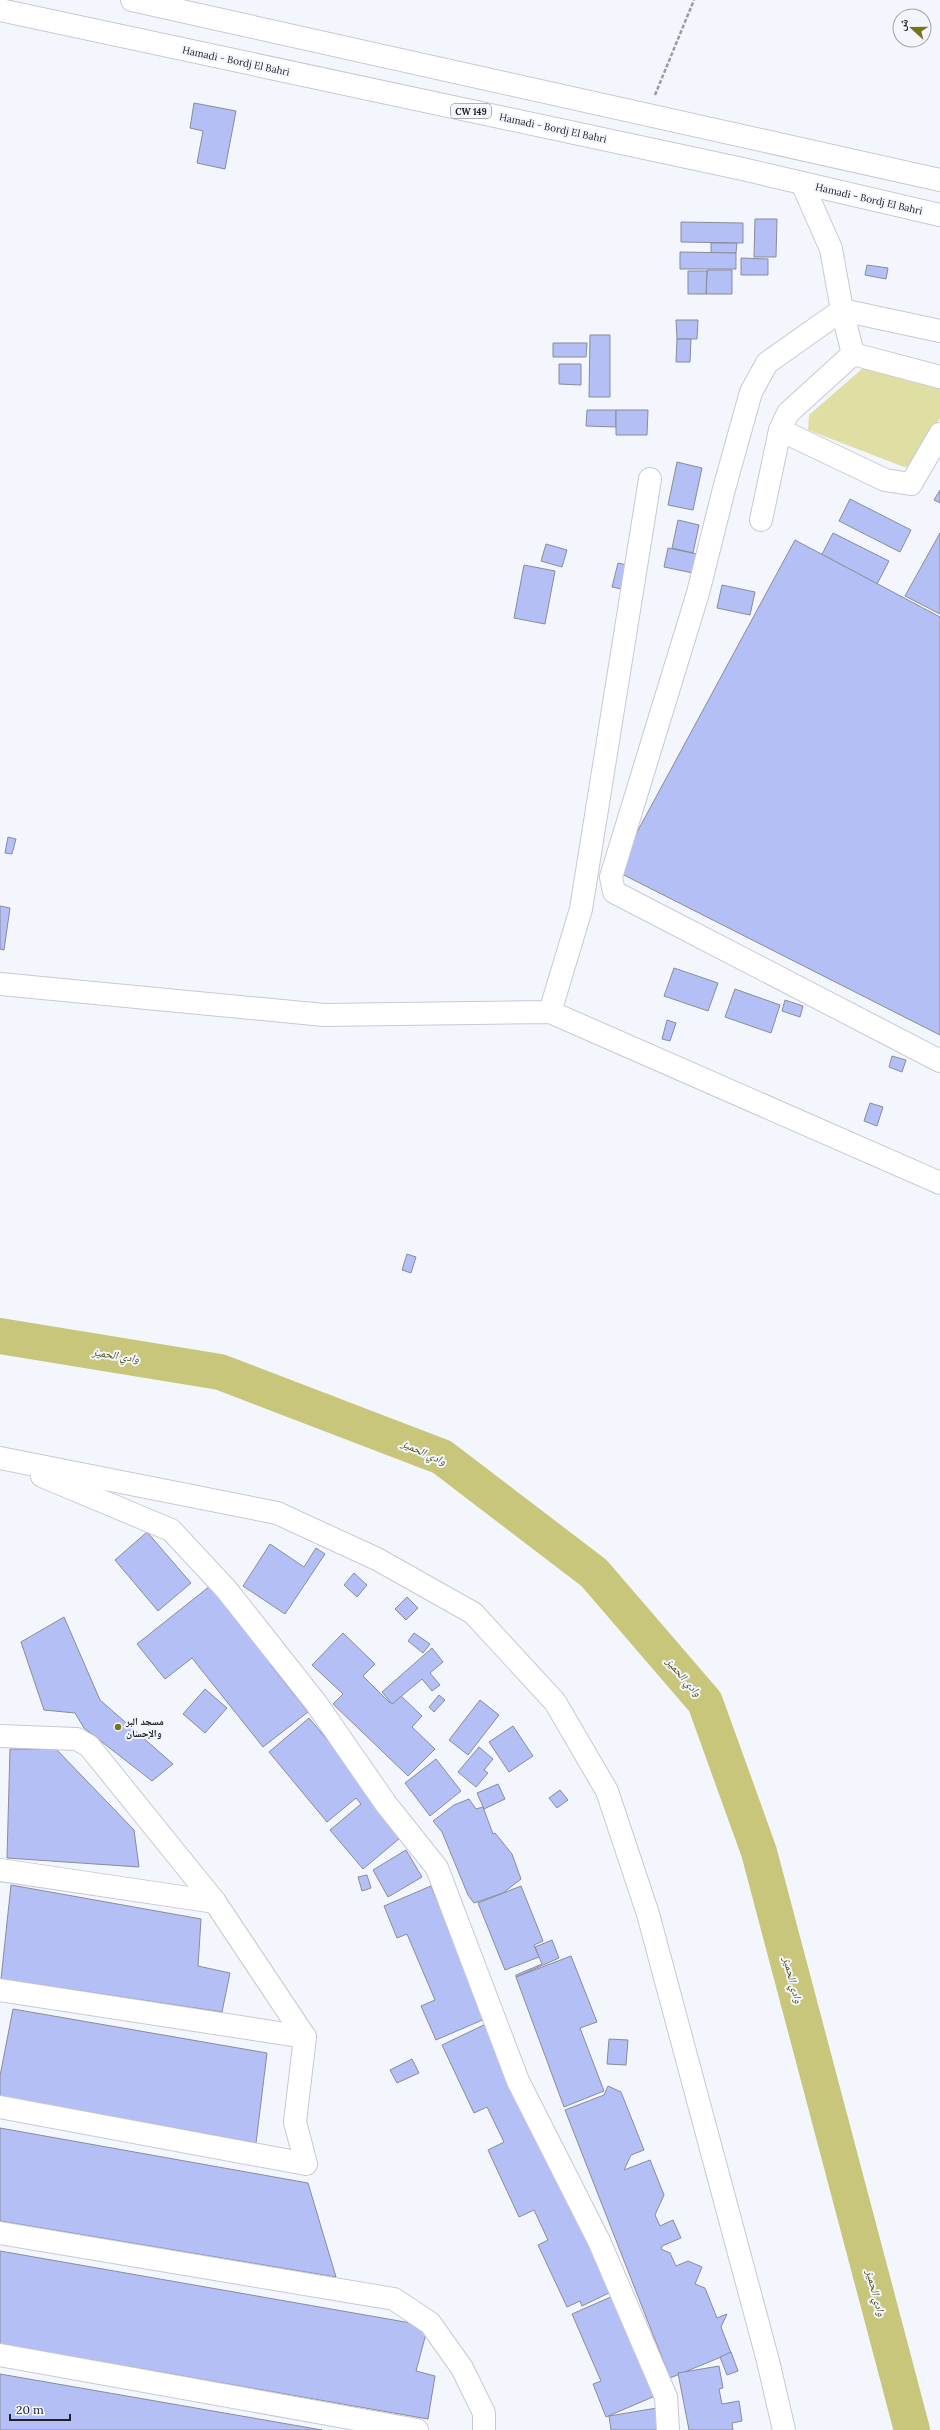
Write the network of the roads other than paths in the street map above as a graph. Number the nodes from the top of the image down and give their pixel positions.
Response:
1 (132, 0) edge
2 (0, 10) edge
3 (0, 14) edge
4 (26, 16) junction
5 (940, 180) edge
6 (802, 183) junction
7 (940, 215) edge
8 (842, 310) junction
9 (940, 331) edge
10 (852, 354) junction
11 (940, 377) edge
12 (780, 430) junction
13 (940, 434) edge
14 (650, 479) dead end
15 (760, 520) dead end
16 (0, 984) edge
17 (550, 1012) junction
18 (940, 1061) edge
19 (940, 1184) edge
20 (0, 1458) edge
21 (0, 1736) edge
22 (0, 1870) edge
23 (215, 1902) junction
24 (0, 1990) edge
25 (305, 2037) junction
26 (0, 2107) edge
27 (0, 2233) edge
28 (0, 2355) edge
29 (417, 2430) edge
30 (484, 2430) edge
31 (668, 2430) edge
32 (784, 2430) edge

1 - 5 main road
2 - 4 main road, Hamadi - Bordj El Bahri / CW 149
3 - 4 main road
4 - 6 main road, Hamadi - Bordj El Bahri / CW 149
6 - 7 main road, Hamadi - Bordj El Bahri / CW 149
6 - 8 main road
8 - 9 main road
8 - 10 main road
8 - 18 main road
10 - 11 main road
10 - 12 main road
12 - 13 main road
12 - 15 main road
14 - 17 main road
16 - 17 main road
17 - 19 main road
20 - 31 main road
20 - 32 main road
21 - 23 main road
22 - 23 main road
23 - 25 main road
24 - 25 main road
25 - 26 main road
27 - 30 main road
28 - 29 main road

